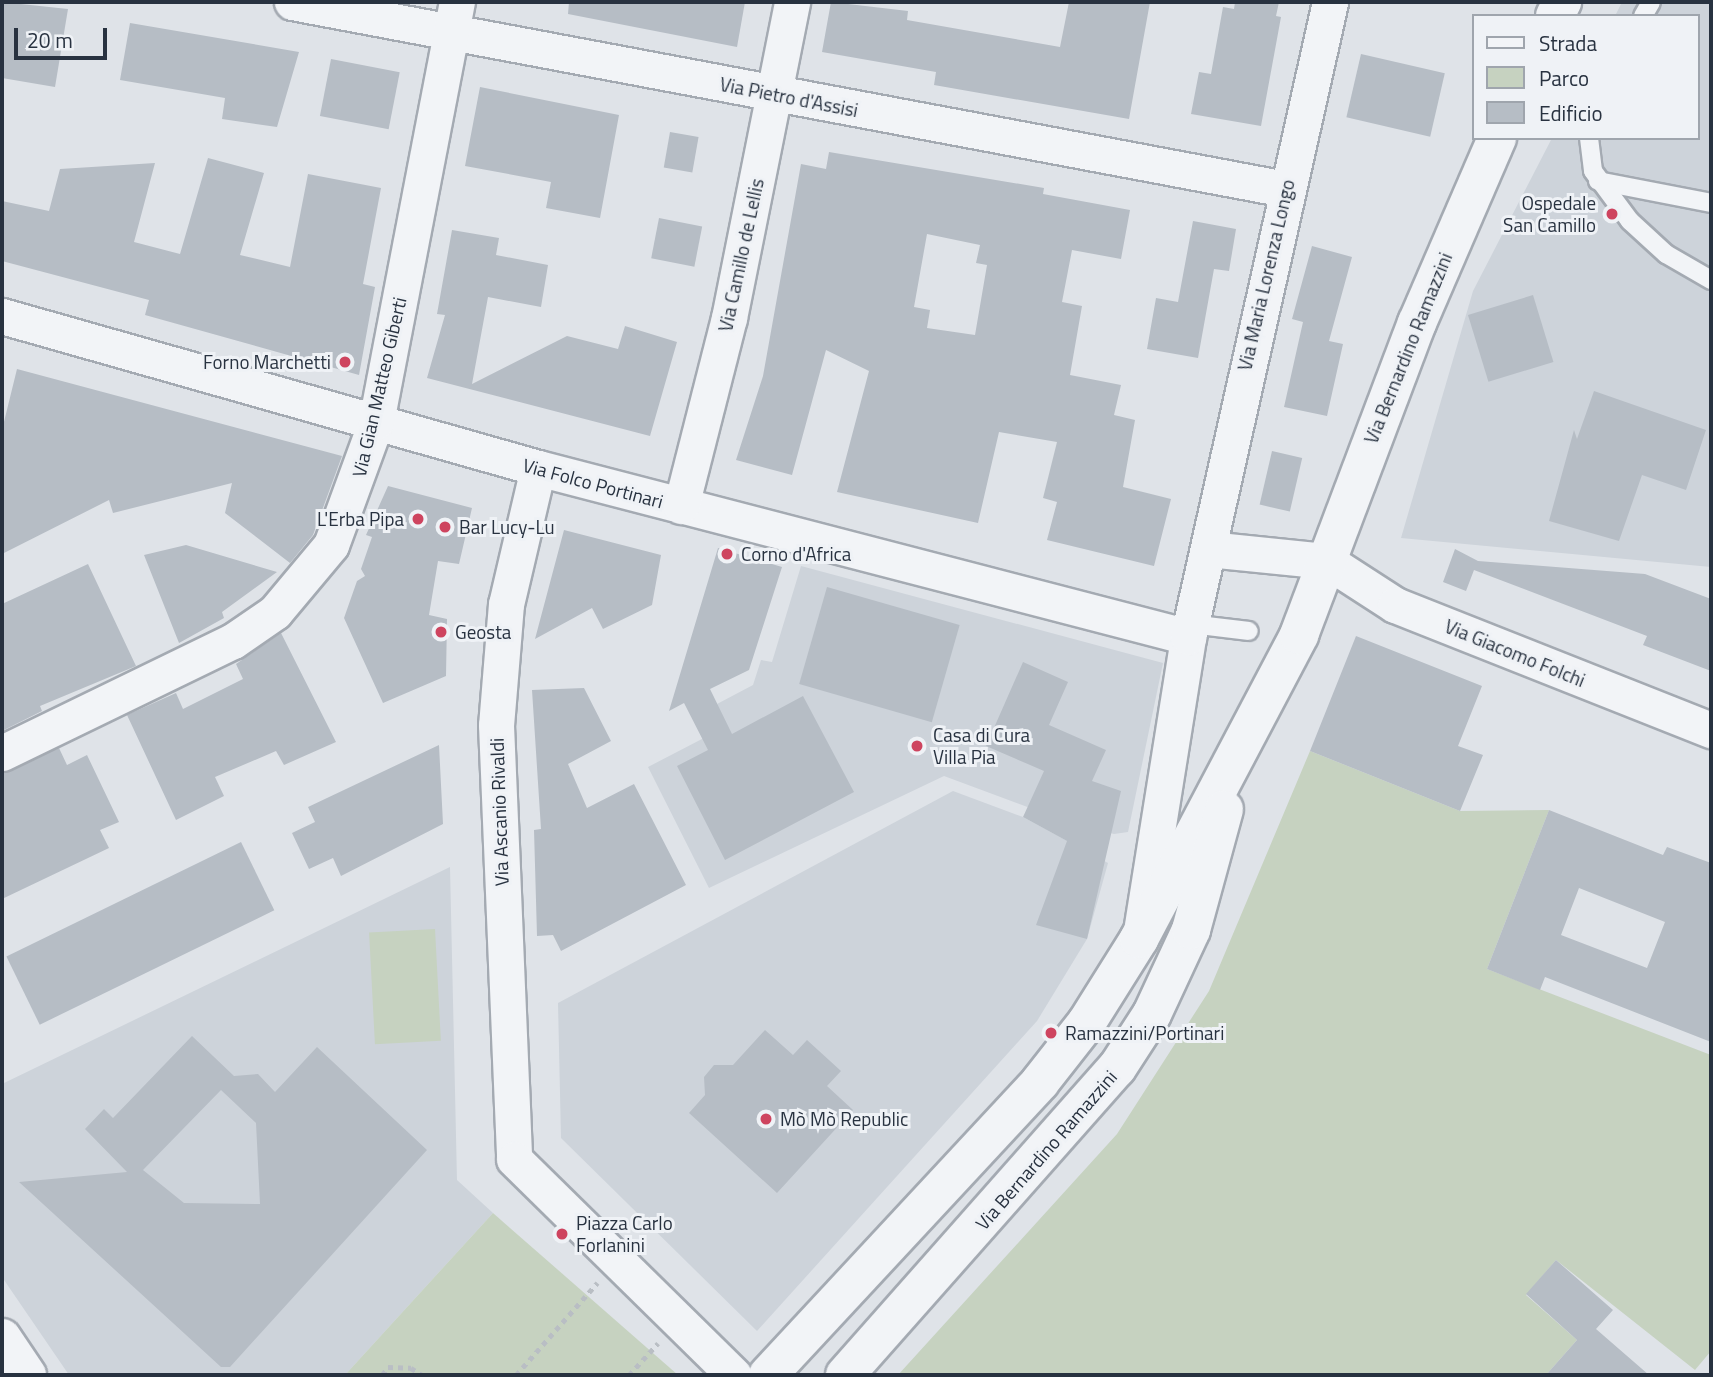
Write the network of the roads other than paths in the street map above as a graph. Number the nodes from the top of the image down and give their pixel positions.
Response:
1 (292, 2) edge
2 (792, 2) edge
3 (1330, 2) edge
4 (455, 16) edge
5 (775, 94) junction
6 (1496, 140) edge
7 (1586, 140) edge
8 (1598, 181) junction
9 (1285, 189) junction
10 (1711, 203) edge
11 (1711, 280) edge
12 (2, 316) edge
13 (376, 422) junction
14 (538, 468) junction
15 (681, 506) junction
16 (1208, 549) junction
17 (1326, 561) junction
18 (1189, 630) junction
19 (1249, 631) dead end
20 (1711, 730) edge
21 (2, 753) edge
22 (1230, 772) junction
23 (1139, 939) junction
24 (2, 1338) edge
25 (27, 1375) edge
26 (734, 1375) edge
27 (768, 1375) edge
28 (845, 1375) edge

1 - 4 street, Via Pietro d'Assisi
2 - 5 street, Via Camillo de Lellis
3 - 9 street, Via Maria Lorenza Longo
4 - 5 street, Via Pietro d'Assisi
4 - 13 street, Via Gian Matteo Giberti
5 - 9 street, Via Pietro d'Assisi
5 - 15 street, Via Camillo de Lellis
6 - 17 street, Via Bernardino Ramazzini
7 - 8 lane
8 - 10 lane
8 - 11 lane
9 - 16 street, Via Maria Lorenza Longo
12 - 13 street, Via Folco Portinari
13 - 14 street, Via Folco Portinari
13 - 21 street, Via Gian Matteo Giberti
14 - 15 street, Via Folco Portinari
14 - 26 street, Via Ascanio Rivaldi
15 - 18 street, Via Folco Portinari
16 - 17 street
16 - 18 street, Via Bernardino Ramazzini
17 - 20 street, Via Giacomo Folchi
17 - 22 street, Via Bernardino Ramazzini
18 - 19 lane
18 - 23 street, Via Bernardino Ramazzini
22 - 23 street, Via Bernardino Ramazzini
22 - 28 street, Via Bernardino Ramazzini
23 - 27 street, Via Bernardino Ramazzini
24 - 25 street

